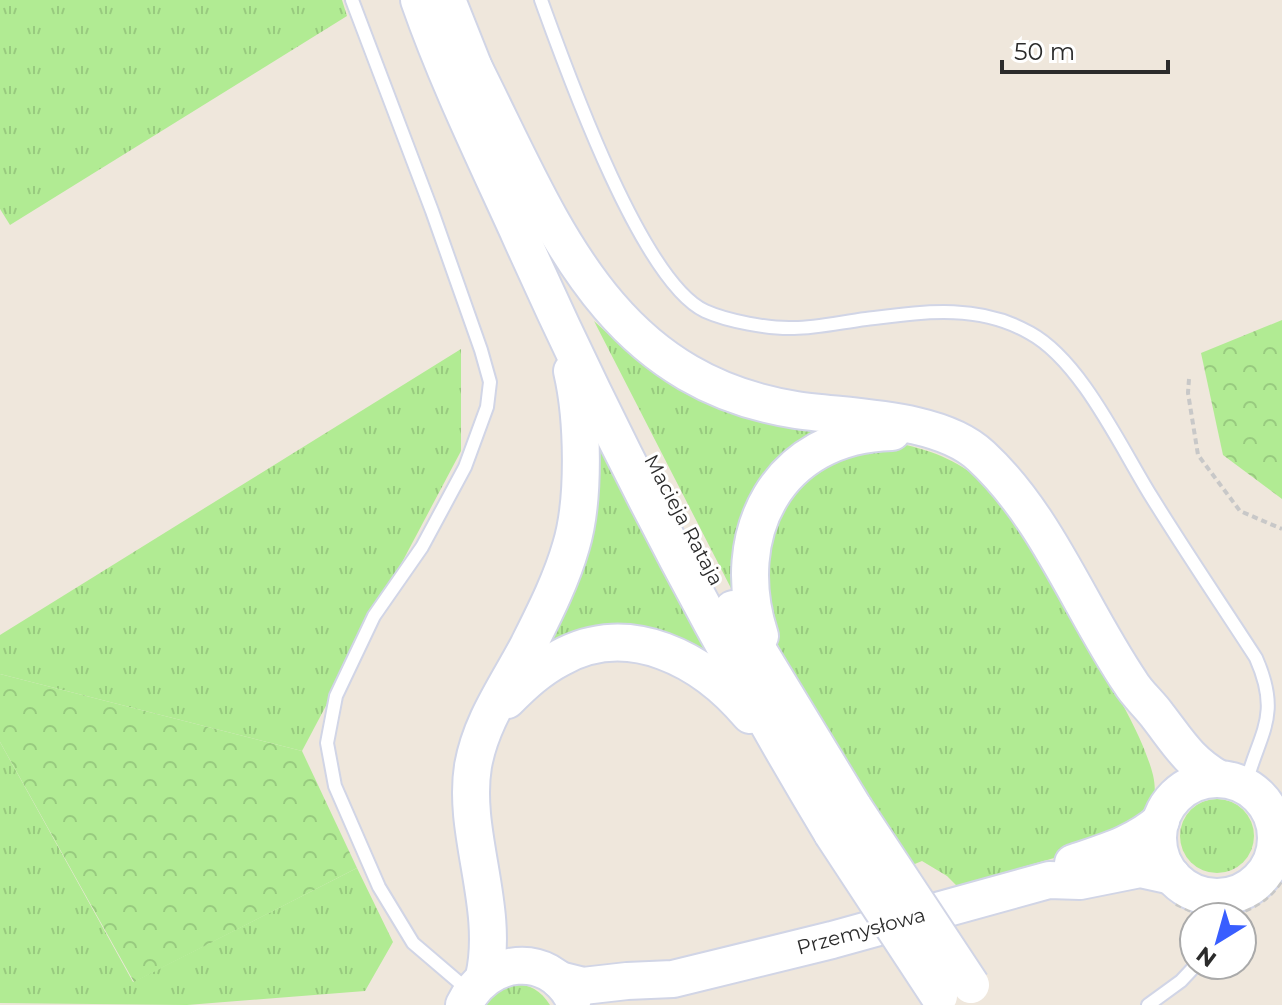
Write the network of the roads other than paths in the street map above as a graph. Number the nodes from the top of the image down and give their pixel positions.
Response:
1 (352, 0) edge
2 (419, 0) edge
3 (447, 0) edge
4 (541, 0) edge
5 (473, 66) junction
6 (561, 327) junction
7 (933, 431) junction
8 (1131, 685) junction
9 (791, 707) junction
10 (486, 721) junction
11 (790, 763) junction
12 (1252, 791) edge
13 (1165, 812) junction
14 (843, 820) junction
15 (1279, 843) edge
16 (481, 865) junction
17 (1172, 876) junction
18 (1049, 880) junction
19 (1201, 901) edge
20 (1222, 901) edge
21 (673, 979) junction
22 (1181, 981) edge
23 (558, 985) edge
24 (473, 991) edge
25 (960, 998) edge
26 (622, 1005) edge
27 (1148, 1005) edge

1 - 24 lane
2 - 6 main road, Macieja Rataja
3 - 5 main road, Macieja Rataja
4 - 12 lane
5 - 7 main road
5 - 9 main road, Macieja Rataja
6 - 10 main road
6 - 11 main road, Macieja Rataja
7 - 8 main road
7 - 9 main road
8 - 12 main road
8 - 13 main road
9 - 14 main road, Macieja Rataja
10 - 11 main road
10 - 16 main road
11 - 14 main road, Macieja Rataja
12 - 13 main road
12 - 15 main road
13 - 17 main road
13 - 18 main road, Przemysłowa
14 - 25 main road, Macieja Rataja, bridge
15 - 20 main road
16 - 23 main road
16 - 24 main road
17 - 18 main road, Przemysłowa
17 - 19 main road
18 - 21 main road, Przemysłowa
21 - 23 main road, Przemysłowa
21 - 26 main road, Przemysłowa
22 - 27 lane
23 - 24 main road, Przemysłowa

